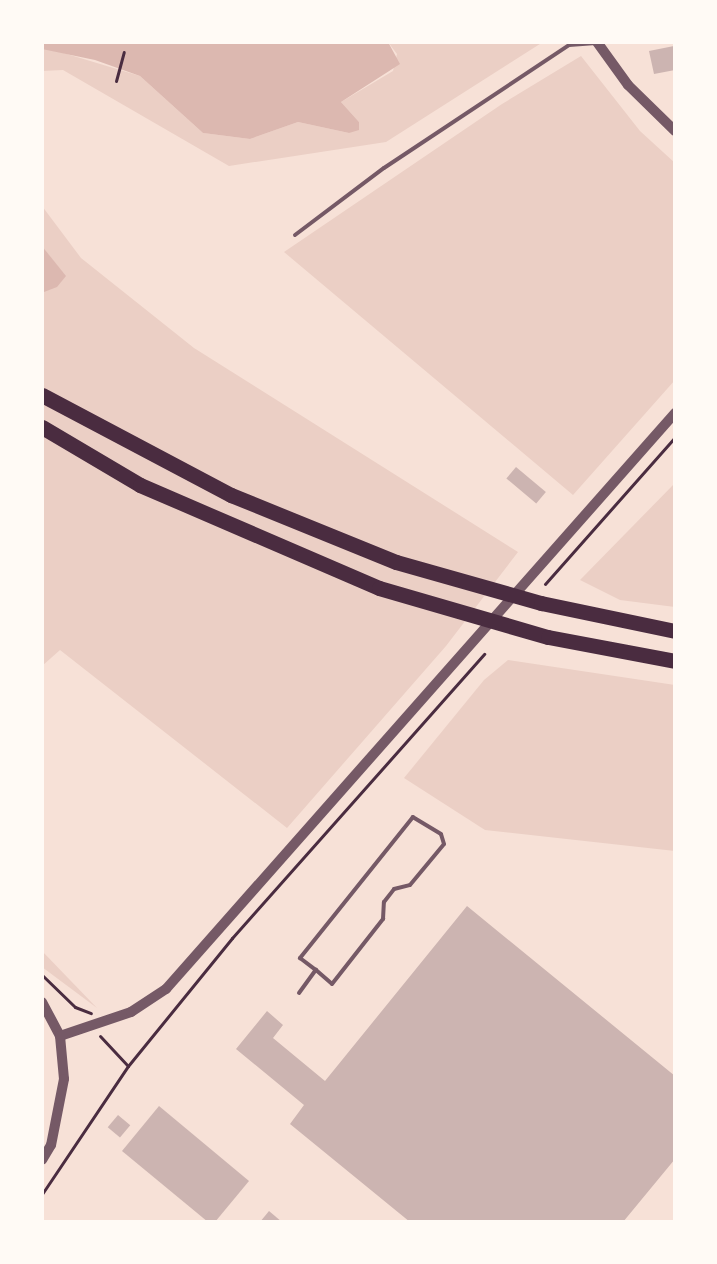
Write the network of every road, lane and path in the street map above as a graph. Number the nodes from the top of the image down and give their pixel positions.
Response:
1 (597, 42) edge
2 (124, 52) dead end
3 (116, 81) dead end
4 (675, 131) edge
5 (295, 235) dead end
6 (42, 395) edge
7 (675, 413) edge
8 (42, 427) edge
9 (42, 437) edge
10 (675, 437) edge
11 (64, 442) junction
12 (545, 584) dead end
13 (675, 631) edge
14 (484, 654) dead end
15 (675, 662) edge
16 (316, 970) junction
17 (42, 975) edge
18 (299, 993) dead end
19 (42, 1002) edge
20 (95, 1024) junction
21 (60, 1036) junction
22 (128, 1066) junction
23 (42, 1160) edge
24 (42, 1194) edge

1 - 4 street
1 - 5 lane
2 - 3 path
6 - 13 highway
7 - 20 street
8 - 11 highway
9 - 11 highway
10 - 12 path
11 - 15 highway
14 - 22 path
16 - 16 lane
16 - 18 lane
17 - 20 path
19 - 21 street
20 - 21 street
20 - 22 path
21 - 23 street
22 - 24 path

